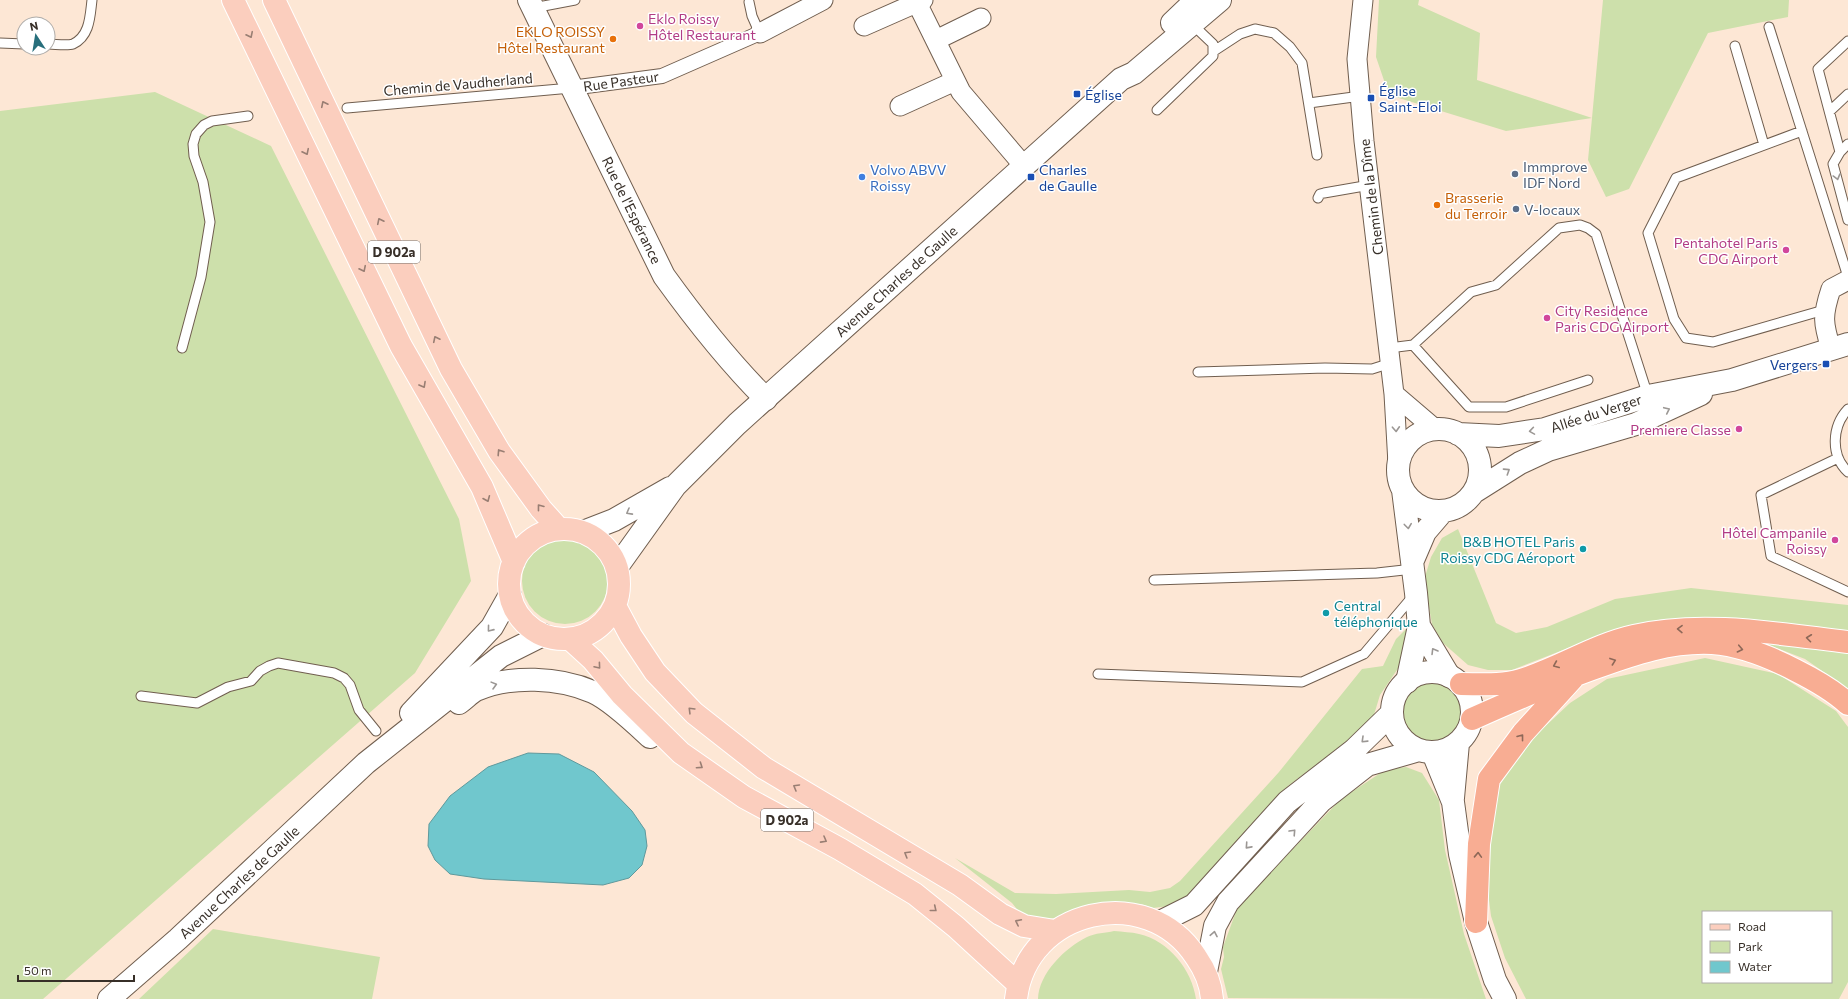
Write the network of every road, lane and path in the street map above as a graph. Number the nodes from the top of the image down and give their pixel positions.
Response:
1 (92, 0) edge
2 (233, 0) edge
3 (575, 0) edge
4 (823, 0) edge
5 (1196, 0) edge
6 (1220, 0) edge
7 (1363, 0) edge
8 (920, 1) edge
9 (749, 2) dead end
10 (277, 4) edge
11 (531, 4) edge
12 (980, 18) dead end
13 (1185, 20) junction
14 (864, 26) dead end
15 (1769, 27) dead end
16 (762, 37) junction
17 (936, 40) junction
18 (1848, 41) edge
19 (0, 43) edge
20 (16, 44) edge
21 (56, 44) edge
22 (1735, 46) dead end
23 (1214, 51) junction
24 (955, 81) junction
25 (571, 88) junction
26 (1848, 94) edge
27 (1361, 96) junction
28 (1309, 103) junction
29 (900, 106) dead end
30 (347, 108) dead end
31 (1157, 110) dead end
32 (1830, 111) junction
33 (248, 116) dead end
34 (1802, 131) junction
35 (1848, 144) edge
36 (1764, 145) junction
37 (1840, 152) junction
38 (1317, 155) dead end
39 (1024, 166) junction
40 (1370, 185) junction
41 (1318, 198) dead end
42 (1848, 220) edge
43 (1848, 277) edge
44 (1848, 280) edge
45 (1824, 310) junction
46 (1412, 345) junction
47 (1840, 347) edge
48 (182, 348) dead end
49 (1390, 355) junction
50 (1198, 372) dead end
51 (1588, 380) dead end
52 (1732, 380) junction
53 (1394, 394) junction
54 (1648, 396) junction
55 (766, 399) junction
56 (1848, 409) edge
57 (1435, 429) junction
58 (1458, 434) junction
59 (1838, 458) junction
60 (1398, 464) junction
61 (1848, 472) edge
62 (675, 486) junction
63 (1403, 490) junction
64 (1474, 492) junction
65 (1443, 511) junction
66 (559, 529) junction
67 (583, 532) junction
68 (514, 562) junction
69 (1413, 565) junction
70 (617, 567) junction
71 (1154, 580) dead end
72 (1416, 592) junction
73 (1848, 592) edge
74 (510, 595) junction
75 (615, 606) junction
76 (1419, 626) junction
77 (543, 635) junction
78 (570, 639) junction
79 (1848, 642) edge
80 (1098, 674) dead end
81 (1576, 674) junction
82 (1455, 680) junction
83 (1407, 682) junction
84 (141, 696) dead end
85 (1848, 704) edge
86 (1392, 712) junction
87 (1472, 719) junction
88 (376, 731) dead end
89 (1458, 743) junction
90 (1426, 752) junction
91 (681, 753) junction
92 (366, 763) junction
93 (1452, 802) junction
94 (1160, 922) junction
95 (1476, 922) junction
96 (1055, 931) junction
97 (1206, 972) junction
98 (1017, 991) edge
99 (110, 999) edge
100 (1212, 999) edge
101 (1505, 999) edge

1 - 21 lane
2 -> 68 main road, D 902a
3 - 11 lane
4 - 16 street, Rue Pasteur
5 - 13 main road, Avenue Charles de Gaulle
6 - 13 main road, Avenue Charles de Gaulle
7 - 27 street, Chemin de la Dîme
8 - 14 street
8 - 17 street
9 - 16 lane
66 -> 10 main road, D 902a
11 - 25 main road, Rue de l'Espérance
12 - 17 street
13 - 23 lane
13 - 39 main road, Avenue Charles de Gaulle
15 - 34 lane
16 - 25 street, Rue Pasteur
17 - 24 street
18 - 32 lane
19 - 20 lane
22 - 36 lane
23 - 28 lane
23 - 31 lane
24 - 29 street
24 - 39 street
25 - 30 lane, Chemin de Vaudherland
25 - 55 main road, Rue de l'Espérance
26 - 32 lane
27 - 28 lane
27 - 40 street, Chemin de la Dîme
28 - 38 lane
32 - 37 lane
33 - 48 lane
34 - 36 lane
34 - 43 lane
35 - 37 lane
36 - 45 lane
37 -> 42 lane
39 - 55 main road, Avenue Charles de Gaulle
40 - 41 lane
40 - 49 street, Chemin de la Dîme
44 - 45 street
45 - 47 street
46 - 49 lane
46 - 51 lane
46 - 54 lane
47 - 52 main road, Allée du Verger
49 - 50 lane
49 - 53 street, Chemin de la Dîme
52 - 54 main road, Allée du Verger
64 -> 52 main road, Allée du Verger
53 - 57 street
53 -> 60 street, Chemin de la Dîme
54 -> 58 main road, Allée du Verger
55 - 62 main road, Avenue Charles de Gaulle
56 - 59 lane
57 - 58 main road
57 - 60 main road
58 - 64 main road
59 - 61 lane
59 - 73 lane
60 - 63 main road
62 -> 67 main road, Avenue Charles de Gaulle
62 - 70 main road, Avenue Charles de Gaulle
63 - 65 main road
63 -> 69 main road
64 - 65 main road
65 - 69 main road
66 - 67 main road
66 - 68 main road
67 - 70 main road
68 - 74 main road
69 - 71 lane
69 - 72 main road
70 - 75 main road
72 - 76 main road
72 - 80 lane
74 - 77 main road
74 -> 92 main road, Avenue Charles de Gaulle
75 - 78 main road
96 -> 75 main road, D 902a
82 -> 76 main road
76 - 83 main road
77 - 78 main road
77 - 92 main road, Avenue Charles de Gaulle
78 -> 91 main road, D 902a
79 -> 82 highway
81 -> 85 highway
81 - 87 highway
95 -> 81 highway
82 - 83 main road
82 - 87 main road
83 - 86 main road
84 - 88 lane
86 - 90 main road
86 -> 94 main road
87 - 89 main road
89 - 90 main road
89 - 93 main road
90 - 93 main road
97 -> 90 main road
92 -> 91 main road
91 -> 98 main road, D 902a
92 - 99 main road, Avenue Charles de Gaulle
93 - 95 main road
94 - 96 main road
94 - 97 main road
95 - 101 main road
96 - 98 main road
97 - 100 main road

